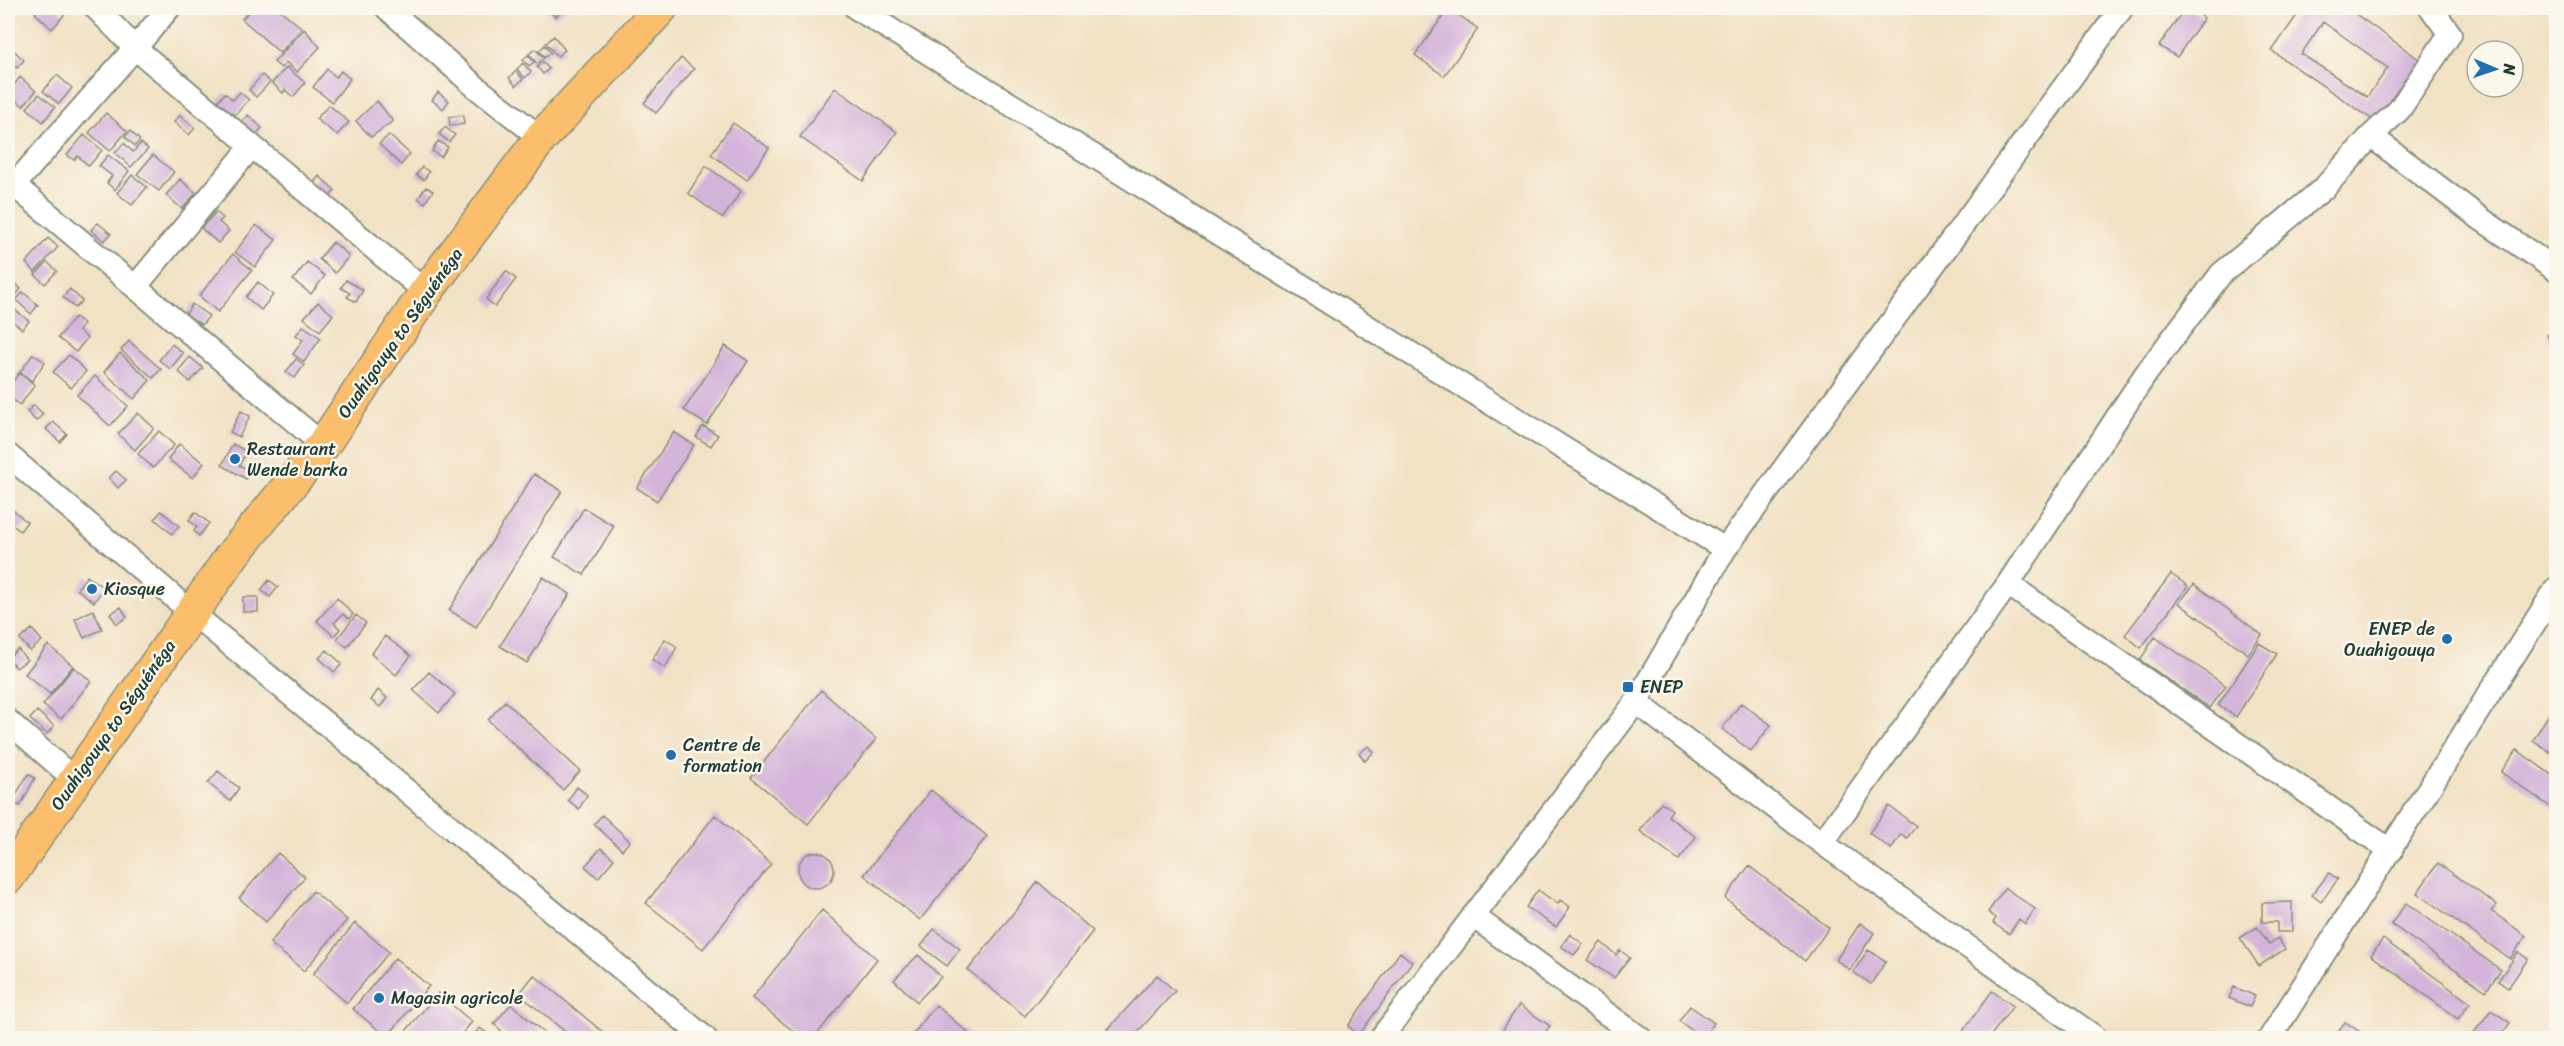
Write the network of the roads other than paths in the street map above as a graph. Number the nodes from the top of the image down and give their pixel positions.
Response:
1 (96, 8) edge
2 (169, 8) edge
3 (387, 8) edge
4 (661, 8) edge
5 (856, 8) edge
6 (2122, 8) edge
7 (2431, 8) edge
8 (135, 48) junction
9 (2372, 136) junction
10 (541, 138) junction
11 (252, 147) junction
12 (10, 186) edge
13 (2556, 270) edge
14 (135, 287) junction
15 (426, 292) junction
16 (323, 445) junction
17 (8, 455) edge
18 (1725, 549) junction
19 (2008, 584) junction
20 (2556, 589) edge
21 (191, 612) junction
22 (1636, 702) junction
23 (8, 721) edge
24 (75, 780) junction
25 (1822, 843) junction
26 (2391, 851) junction
27 (8, 877) edge
28 (1473, 916) junction
29 (705, 1038) edge
30 (1382, 1038) edge
31 (1640, 1038) edge
32 (2096, 1038) edge
33 (2270, 1038) edge

1 - 8 street
2 - 8 street
3 - 10 street
4 - 10 main road, Ouahigouya to Séguénéga
5 - 18 street
6 - 18 street
7 - 9 street
8 - 11 street
8 - 12 street
9 - 13 street
9 - 19 street
10 - 15 main road, Ouahigouya to Séguénéga
11 - 14 street
11 - 15 street
12 - 14 street
14 - 16 street
15 - 16 main road, Ouahigouya to Séguénéga
16 - 21 main road, Ouahigouya to Séguénéga
17 - 21 street
18 - 22 street
19 - 25 street
19 - 26 street
20 - 26 street
21 - 24 main road, Ouahigouya to Séguénéga
21 - 29 street
22 - 25 street
22 - 28 street
23 - 24 street
24 - 27 main road, Ouahigouya to Séguénéga
25 - 32 street
26 - 33 street
28 - 30 street
28 - 31 street

